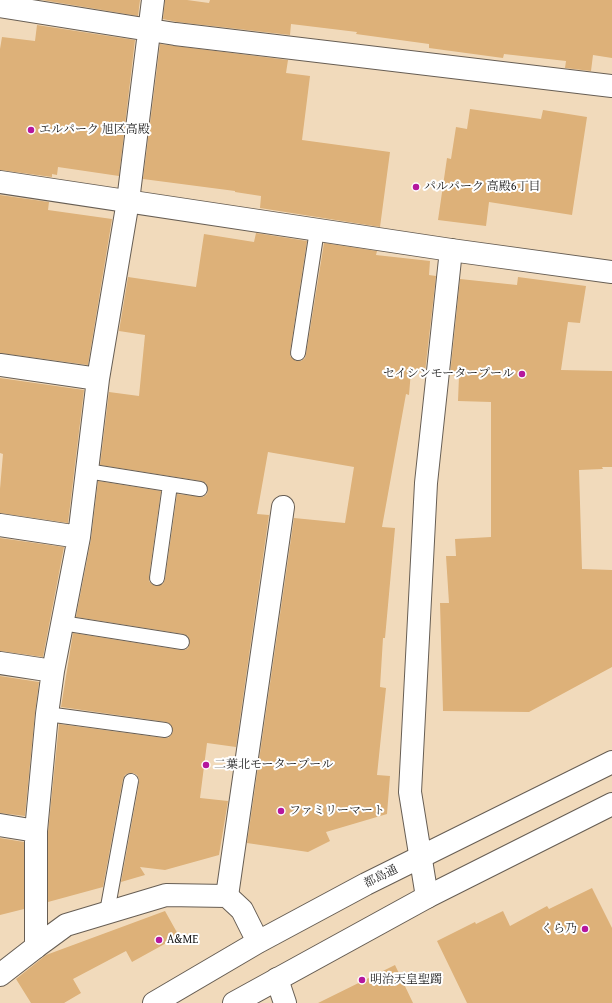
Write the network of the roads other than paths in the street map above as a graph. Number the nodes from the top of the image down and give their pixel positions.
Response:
1 (153, 0) edge
2 (0, 6) edge
3 (149, 30) junction
4 (612, 86) edge
5 (0, 182) edge
6 (128, 201) junction
7 (317, 230) junction
8 (451, 250) junction
9 (612, 272) edge
10 (298, 353) dead end
11 (0, 365) edge
12 (98, 379) junction
13 (87, 471) junction
14 (170, 485) junction
15 (200, 489) dead end
16 (283, 507) dead end
17 (0, 525) edge
18 (79, 536) junction
19 (157, 578) dead end
20 (62, 623) junction
21 (182, 642) dead end
22 (0, 664) edge
23 (53, 671) junction
24 (47, 714) junction
25 (166, 730) dead end
26 (612, 762) edge
27 (131, 781) dead end
28 (612, 804) edge
29 (0, 825) edge
30 (36, 831) junction
31 (420, 858) junction
32 (227, 896) junction
33 (427, 897) junction
34 (108, 912) junction
35 (258, 942) junction
36 (36, 947) junction
37 (0, 975) edge
38 (277, 979) junction
39 (154, 1003) edge
40 (234, 1003) edge
41 (285, 1003) edge

1 - 3 street
2 - 3 street
3 - 4 street
3 - 6 street
5 - 6 street
6 - 7 street
6 - 12 street
7 - 8 street
7 - 10 lane
8 - 9 street
8 - 31 street
11 - 12 street
12 - 13 street
13 - 14 lane
13 - 18 street
14 - 15 lane
14 - 19 lane
16 - 32 street
17 - 18 street
18 - 20 street
20 - 21 lane
20 - 23 street
22 - 23 street
23 - 24 street
24 - 25 lane
24 - 30 street
26 - 31 street, 都島通
27 - 34 lane
28 - 33 street
29 - 30 street
30 - 36 street
31 - 33 street
31 - 35 street, 都島通
32 - 34 street
32 - 35 street
33 - 38 street
34 - 36 street
35 - 39 street, 都島通
36 - 37 street
38 - 40 street
38 - 41 street

